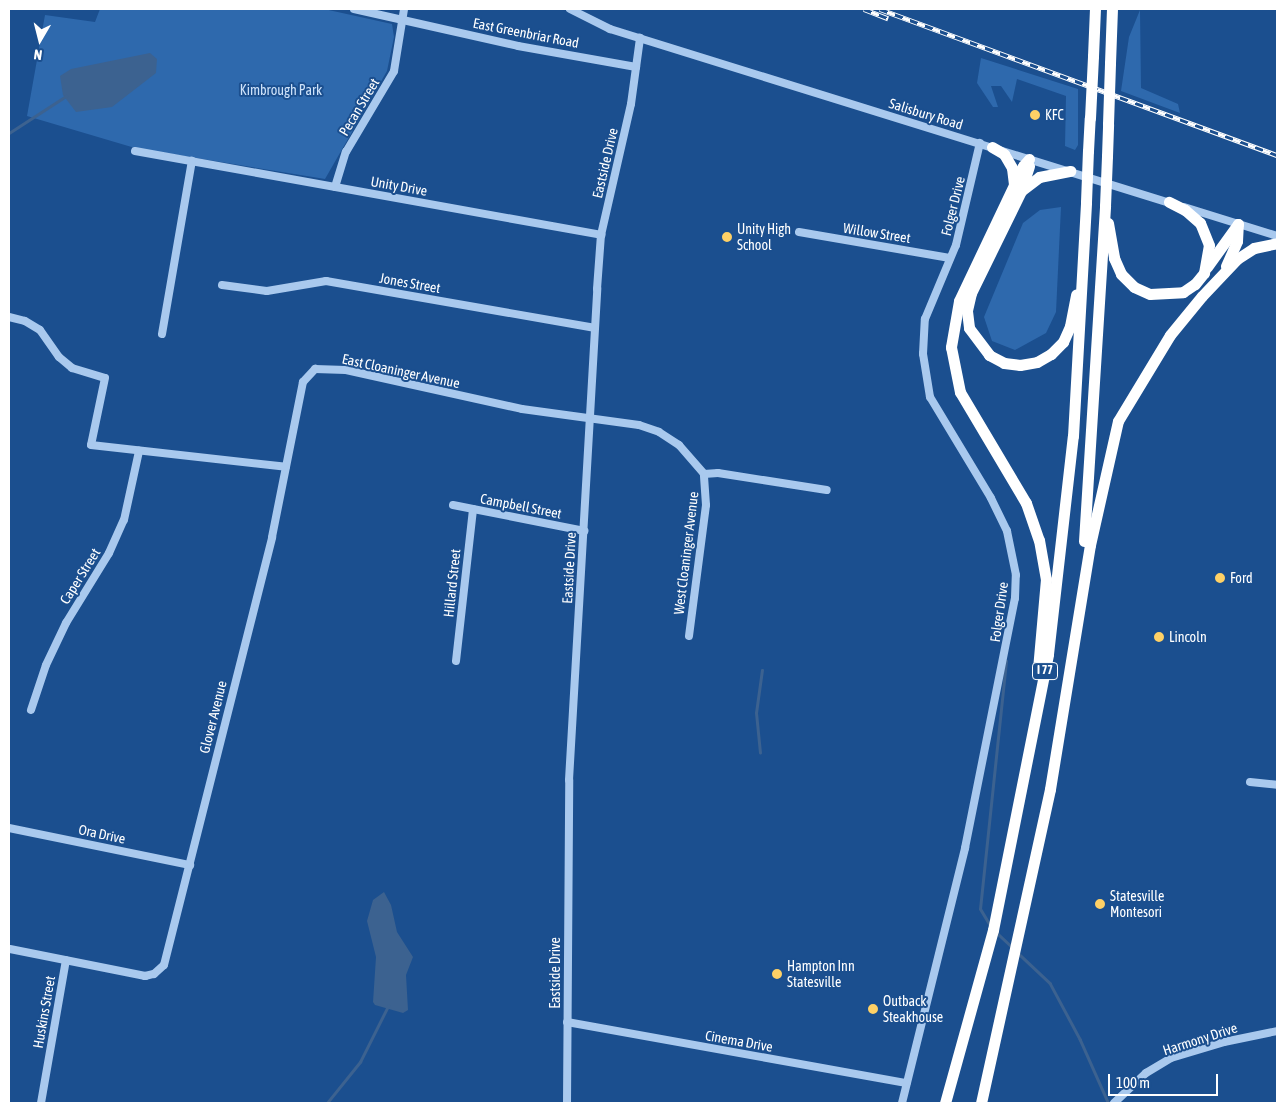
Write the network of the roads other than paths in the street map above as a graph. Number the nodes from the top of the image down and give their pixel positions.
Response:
1 (354, 9) edge
2 (404, 9) edge
3 (570, 9) edge
4 (1095, 9) edge
5 (1112, 9) edge
6 (402, 21) junction
7 (640, 38) junction
8 (636, 67) junction
9 (980, 144) junction
10 (992, 147) junction
11 (135, 151) dead end
12 (1029, 159) junction
13 (192, 161) junction
14 (1070, 172) junction
15 (335, 187) junction
16 (1017, 188) junction
17 (1168, 202) junction
18 (1105, 206) junction
19 (1238, 224) junction
20 (1084, 228) junction
21 (799, 232) dead end
22 (602, 235) junction
23 (1277, 236) edge
24 (1277, 243) edge
25 (950, 258) junction
26 (1204, 273) junction
27 (1222, 274) junction
28 (222, 285) dead end
29 (9, 318) edge
30 (594, 328) junction
31 (162, 334) dead end
32 (589, 419) junction
33 (139, 451) junction
34 (286, 467) junction
35 (704, 474) junction
36 (827, 490) dead end
37 (453, 505) dead end
38 (473, 509) junction
39 (584, 531) junction
40 (1080, 610) junction
41 (689, 636) dead end
42 (456, 660) dead end
43 (31, 710) dead end
44 (1250, 782) dead end
45 (1277, 785) edge
46 (1015, 821) junction
47 (9, 828) edge
48 (190, 865) junction
49 (10, 949) dead end
50 (66, 960) junction
51 (159, 971) joint
52 (567, 1022) junction
53 (1277, 1031) edge
54 (907, 1083) junction
55 (41, 1103) edge
56 (567, 1103) edge
57 (902, 1103) edge
58 (945, 1103) edge
59 (981, 1103) edge
60 (1114, 1103) edge

1 - 6 street, East Greenbriar Road
2 - 6 street, Pecan Street
3 - 7 street, Salisbury Road
4 - 20 highway, I 77, bridge
5 - 18 highway, I 77, bridge
6 - 8 street, East Greenbriar Road
6 - 15 street, Pecan Street
7 - 8 street, Eastside Drive
7 - 9 street, Salisbury Road
8 - 22 street, Eastside Drive
9 - 10 street, Salisbury Road
9 - 25 street, Folger Drive
10 - 12 street, Salisbury Road
10 - 16 highway
11 - 13 street, Unity Drive
12 - 14 street, Salisbury Road
12 - 16 highway
13 - 15 street, Unity Drive
13 - 31 street
14 - 16 highway
14 - 17 street, Salisbury Road
15 - 22 street, Unity Drive
16 - 20 highway
16 - 46 highway
17 - 19 street, Salisbury Road
17 - 26 highway
18 - 26 highway
18 - 40 highway, I 77
19 - 23 street, Salisbury Road
19 - 26 highway
19 - 27 highway
20 - 46 highway, I 77
21 - 25 street, Willow Street
22 - 30 street, Eastside Drive
24 - 27 highway
25 - 54 street, Folger Drive
27 - 40 highway
28 - 30 street, Jones Street
29 - 33 street
30 - 32 street, Eastside Drive
32 - 34 street, East Cloaninger Avenue
32 - 35 street, East Cloaninger Avenue
32 - 39 street, Eastside Drive
33 - 34 street
33 - 43 street, Caper Street
34 - 48 street, Glover Avenue
35 - 36 street
35 - 41 street, West Cloaninger Avenue
37 - 38 street, Campbell Street
38 - 39 street, Campbell Street
38 - 42 street, Hillard Street
39 - 52 street, Eastside Drive
40 - 59 highway, I 77
44 - 45 street
46 - 58 highway, I 77
47 - 48 street, Ora Drive
48 - 51 street, Glover Avenue
49 - 50 street
50 - 51 street, Huskins Street
50 - 55 street, Huskins Street
52 - 54 street, Cinema Drive
52 - 56 street, Eastside Drive
53 - 60 street, Harmony Drive
54 - 57 street, Folger Drive

